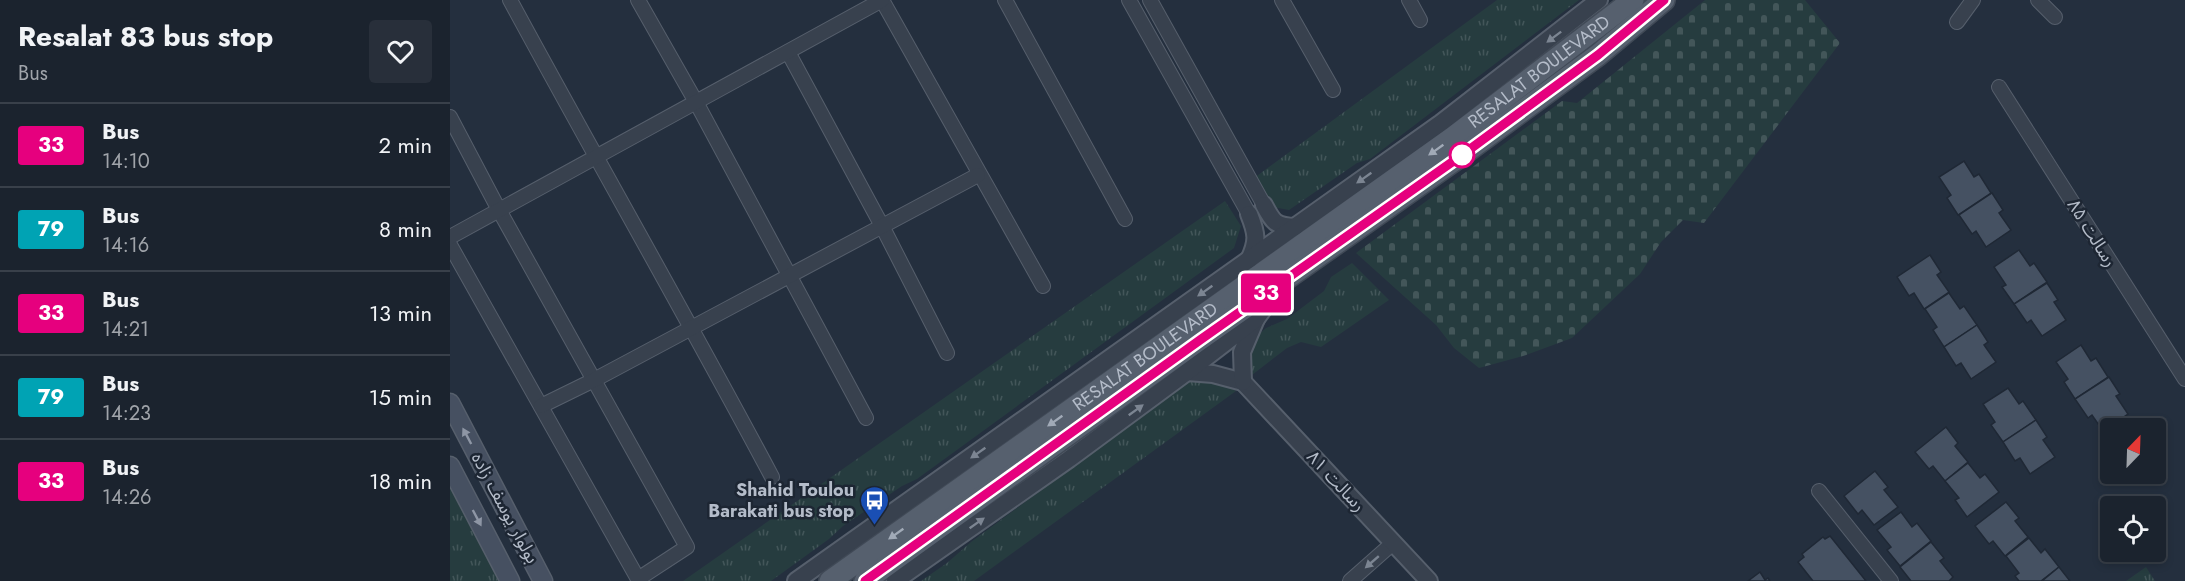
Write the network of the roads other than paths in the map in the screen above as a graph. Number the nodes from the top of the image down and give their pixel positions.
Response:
1 (510, 0) edge
2 (638, 0) edge
3 (882, 0) edge
4 (1005, 0) edge
5 (1129, 0) edge
6 (1150, 0) edge
7 (1282, 0) edge
8 (1409, 0) edge
9 (1599, 0) edge
10 (1634, 0) edge
11 (1664, 0) edge
12 (1973, 0) edge
13 (2038, 0) edge
14 (2055, 17) dead end
15 (1419, 20) dead end
16 (1957, 22) dead end
17 (788, 52) junction
18 (1999, 87) dead end
19 (1333, 90) dead end
20 (696, 102) junction
21 (450, 117) edge
22 (595, 157) junction
23 (978, 175) junction
24 (1256, 209) junction
25 (499, 210) junction
26 (1125, 219) dead end
27 (882, 226) junction
28 (1295, 227) junction
29 (450, 237) edge
30 (450, 245) edge
31 (1249, 260) junction
32 (788, 276) junction
33 (1284, 281) junction
34 (1043, 286) dead end
35 (1256, 319) junction
36 (692, 327) junction
37 (947, 353) dead end
38 (1187, 372) junction
39 (594, 380) junction
40 (2185, 380) edge
41 (1243, 382) junction
42 (450, 402) edge
43 (541, 406) junction
44 (866, 418) dead end
45 (450, 466) edge
46 (772, 477) dead end
47 (1819, 491) dead end
48 (1393, 543) junction
49 (510, 581) edge
50 (543, 581) edge
51 (796, 581) edge
52 (830, 581) edge
53 (865, 581) edge
54 (896, 581) edge
55 (1350, 581) edge
56 (1429, 581) edge
57 (1891, 581) edge

1 - 22 street
2 - 20 street
3 - 17 street
3 - 23 street
4 - 26 street
5 - 24 street
6 - 24 street
7 - 19 street
8 - 15 street
9 -> 28 street
10 -> 52 main road, RESALAT BOULEVARD
11 - 33 main road, RESALAT BOULEVARD
12 - 16 street
13 - 14 street
17 - 20 street
17 - 27 street
18 - 40 street, رسالت ۸۵
20 - 22 street
20 - 32 street
21 - 25 street
22 - 25 street
22 - 36 street
23 - 27 street
23 - 34 street
24 - 28 street
24 - 31 street
25 - 29 street
25 - 39 street
27 - 32 street
27 - 37 street
28 - 31 street
30 - 43 street
31 -> 51 street
32 - 36 street
32 - 44 street
33 - 35 street
33 - 53 main road, RESALAT BOULEVARD
35 - 38 street
35 - 41 street
36 - 39 street
36 - 46 street
38 - 41 street
54 -> 38 street
39 - 43 street
39 - 43 street
41 - 48 street, رسالت ۸۱
50 -> 42 main road, بولوار یوسف زاده
45 -> 49 main road, بولوار یوسف زاده
47 - 57 street
48 -> 55 street
48 - 56 street, رسالت ۸۱

